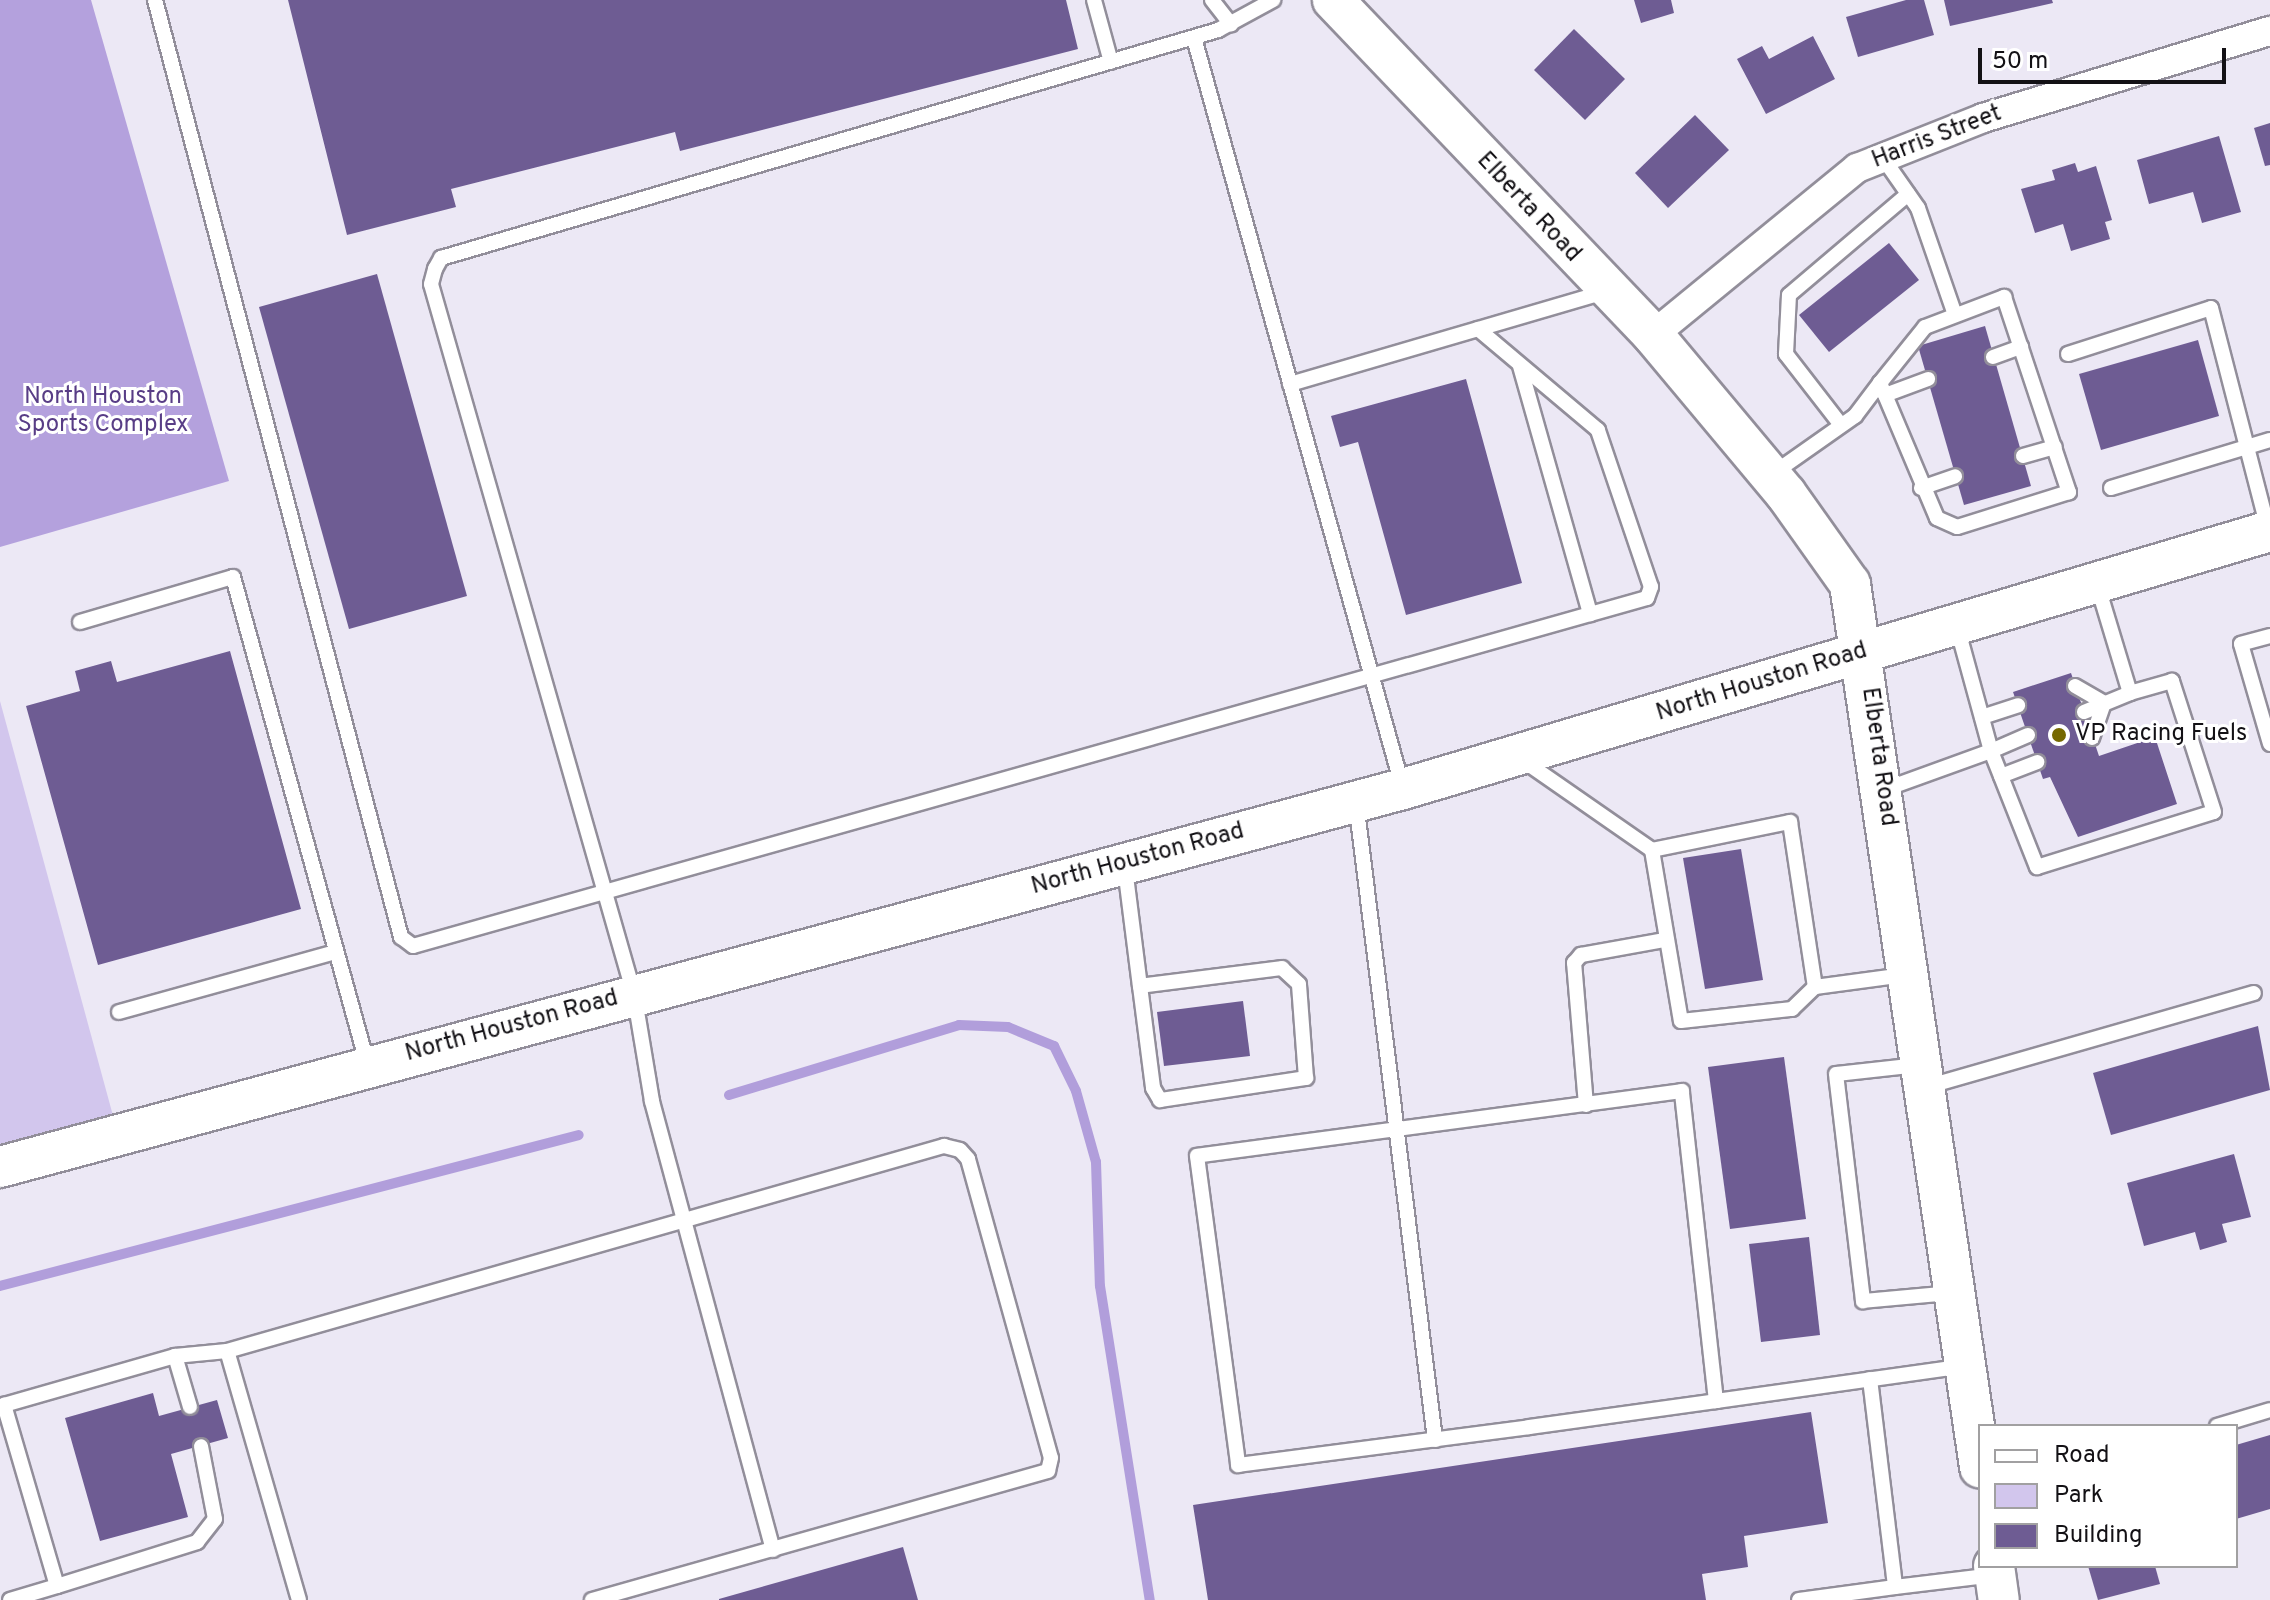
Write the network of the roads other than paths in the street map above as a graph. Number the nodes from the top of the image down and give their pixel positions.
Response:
1 (155, 0) edge
2 (1094, 0) edge
3 (1212, 0) edge
4 (1273, 0) edge
5 (1333, 0) edge
6 (1231, 24) junction
7 (2270, 31) edge
8 (1194, 38) junction
9 (1111, 62) junction
10 (1883, 158) junction
11 (1908, 194) junction
12 (1606, 291) junction
13 (1955, 315) junction
14 (1478, 329) junction
15 (1653, 335) junction
16 (2021, 347) junction
17 (2068, 354) dead end
18 (1993, 357) dead end
19 (1520, 366) junction
20 (1928, 379) dead end
21 (1290, 384) junction
22 (1882, 389) junction
23 (1841, 425) junction
24 (2270, 440) edge
25 (2250, 446) junction
26 (2055, 447) junction
27 (2023, 456) dead end
28 (1771, 475) junction
29 (1955, 476) dead end
30 (1921, 488) junction
31 (2111, 488) dead end
32 (2270, 533) edge
33 (2097, 583) junction
34 (1590, 614) junction
35 (80, 622) dead end
36 (1957, 625) junction
37 (2270, 636) edge
38 (1863, 653) junction
39 (1371, 677) junction
40 (2075, 686) dead end
41 (2130, 693) junction
42 (2104, 703) junction
43 (2018, 705) dead end
44 (2084, 712) dead end
45 (1982, 717) junction
46 (2028, 735) dead end
47 (2092, 738) dead end
48 (2270, 744) edge
49 (1991, 751) junction
50 (1516, 756) junction
51 (2037, 762) dead end
52 (2001, 776) junction
53 (1403, 789) junction
54 (1882, 791) junction
55 (1356, 802) junction
56 (1652, 850) junction
57 (1125, 863) junction
58 (604, 893) junction
59 (1664, 940) junction
60 (336, 952) junction
61 (1909, 974) junction
62 (1140, 986) junction
63 (1815, 987) junction
64 (2254, 993) dead end
65 (634, 994) junction
66 (119, 1012) dead end
67 (368, 1066) junction
68 (1924, 1076) junction
69 (1586, 1105) junction
70 (1395, 1129) junction
71 (0, 1167) edge
72 (686, 1220) junction
73 (1955, 1292) junction
74 (227, 1351) junction
75 (175, 1356) junction
76 (1965, 1366) junction
77 (1870, 1379) junction
78 (1716, 1401) junction
79 (190, 1407) dead end
80 (2270, 1410) edge
81 (2224, 1424) edge
82 (1435, 1440) junction
83 (201, 1446) dead end
84 (1978, 1454) edge
85 (773, 1550) junction
86 (1996, 1580) edge
87 (57, 1586) junction
88 (1895, 1587) junction
89 (10, 1600) edge
90 (299, 1600) edge
91 (592, 1600) edge
92 (1799, 1600) edge

1 - 58 lane
2 - 9 lane
3 - 6 lane
4 - 6 lane
5 - 12 street, Elberta Road
6 - 8 lane
7 - 10 street, Harris Street
8 - 9 lane
8 - 21 lane
9 - 58 lane
10 - 11 lane
10 - 15 street, Harris Street
11 - 13 lane
11 - 23 lane
12 - 14 lane
12 - 15 street, Elberta Road
13 - 16 lane
13 - 22 lane
14 - 19 lane
14 - 21 lane
15 - 28 street, Elberta Road
16 - 18 lane
16 - 26 lane
17 - 25 lane
19 - 34 lane
19 - 34 lane
20 - 22 lane
21 - 39 lane
22 - 23 lane
22 - 30 lane
23 - 28 lane
24 - 25 lane
25 - 31 lane
25 - 32 lane
26 - 27 lane
26 - 30 lane
28 - 38 street, Elberta Road
29 - 30 lane
32 - 33 street, North Houston Road
33 - 36 street, North Houston Road
33 - 41 lane
34 - 39 lane
35 - 60 lane
36 - 38 street, North Houston Road
36 - 45 lane
37 - 48 lane
38 - 50 street, North Houston Road
38 - 54 street, Elberta Road
39 - 53 lane
39 - 58 lane
40 - 42 lane
41 - 42 lane
41 - 52 lane
42 - 44 lane
42 - 47 lane
43 - 45 lane
45 - 49 lane
46 - 49 lane
49 - 52 lane
49 - 54 lane
50 - 53 street, North Houston Road
50 - 56 lane
51 - 52 lane
53 - 55 street, North Houston Road
54 - 61 street, Elberta Road
55 - 57 street, North Houston Road
55 - 70 lane
56 - 59 lane
56 - 63 lane
57 - 62 lane
57 - 65 street, North Houston Road
58 - 65 lane
59 - 63 lane
59 - 69 lane
60 - 66 lane
60 - 67 lane
61 - 63 lane
61 - 68 street, Elberta Road
62 - 62 lane
64 - 68 lane
65 - 67 street, North Houston Road
65 - 72 lane
67 - 71 street, North Houston Road
68 - 73 street, Elberta Road
68 - 73 lane
69 - 70 lane
69 - 78 lane
70 - 82 lane
70 - 82 lane
72 - 74 lane
72 - 85 lane
72 - 85 lane
73 - 76 street, Elberta Road
74 - 75 lane
74 - 90 lane
75 - 79 lane
75 - 87 lane
76 - 77 lane
76 - 84 street, Elberta Road
77 - 78 lane
77 - 88 lane
78 - 82 lane
80 - 81 lane
83 - 87 lane
85 - 91 lane
86 - 88 lane
87 - 89 lane
88 - 92 lane

